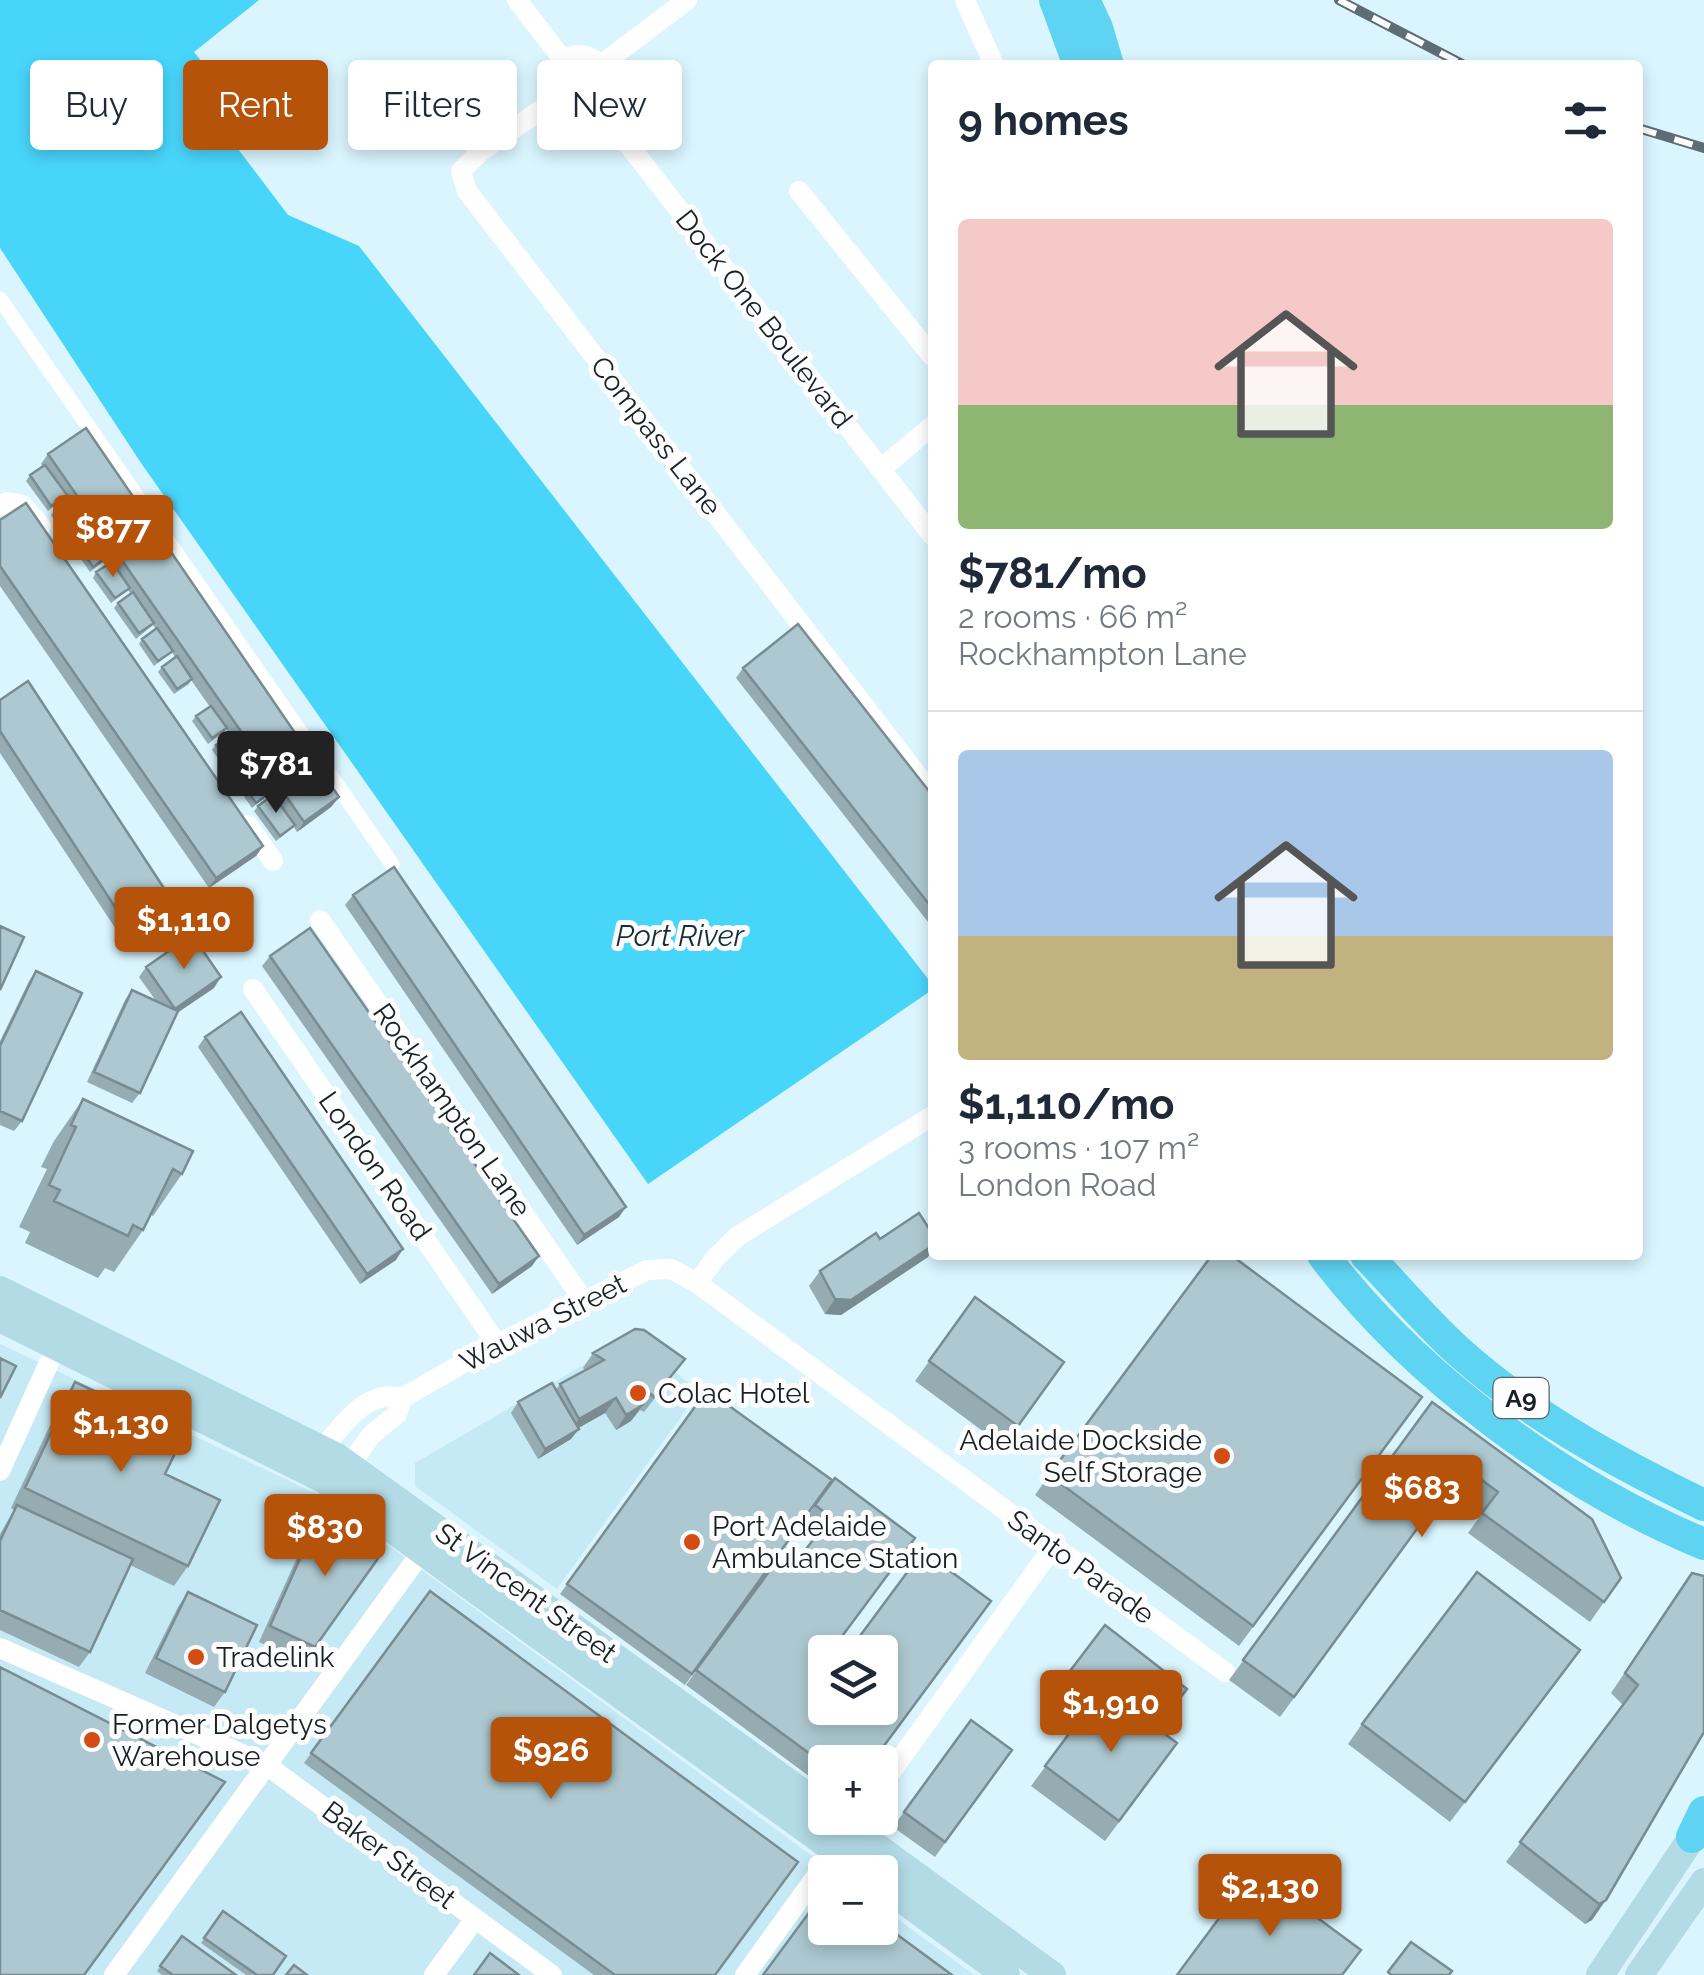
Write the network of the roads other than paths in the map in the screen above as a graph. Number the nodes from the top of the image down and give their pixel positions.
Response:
1 (517, 0) edge
2 (687, 0) edge
3 (966, 0) edge
4 (1054, 0) edge
5 (1084, 0) edge
6 (563, 60) joint
7 (595, 60) edge
8 (608, 60) edge
9 (992, 60) edge
10 (1077, 60) edge
11 (1106, 60) edge
12 (537, 113) edge
13 (633, 150) edge
14 (799, 191) dead end
15 (0, 300) edge
16 (928, 351) edge
17 (928, 430) edge
18 (882, 470) junction
19 (0, 506) edge
20 (928, 530) edge
21 (56, 548) edge
22 (928, 789) edge
23 (233, 804) edge
24 (273, 860) dead end
25 (392, 864) edge
26 (320, 920) dead end
27 (252, 989) dead end
28 (928, 1118) edge
29 (1327, 1260) edge
30 (1371, 1260) edge
31 (697, 1282) junction
32 (0, 1290) edge
33 (584, 1300) junction
34 (0, 1318) edge
35 (61, 1335) junction
36 (497, 1344) junction
37 (330, 1468) junction
38 (0, 1471) edge
39 (1704, 1505) edge
40 (1704, 1544) edge
41 (1053, 1547) junction
42 (422, 1550) junction
43 (0, 1648) edge
44 (1224, 1672) dead end
45 (898, 1762) edge
46 (265, 1764) junction
47 (808, 1797) edge
48 (808, 1804) edge
49 (1700, 1823) edge
50 (840, 1835) edge
51 (855, 1835) edge
52 (1704, 1882) edge
53 (898, 1897) edge
54 (474, 1920) junction
55 (114, 1975) edge
56 (434, 1975) edge
57 (552, 1975) edge
58 (745, 1975) edge
59 (1006, 1975) edge
60 (1052, 1975) edge
61 (1600, 1975) edge
62 (1639, 1975) edge

1 - 6 street
2 - 8 street
3 - 9 street
4 - 10 highway
5 - 11 highway
6 - 7 street
12 - 22 street, Compass Lane
13 - 18 street, Dock One Boulevard
14 - 16 street
15 - 25 street
17 - 18 street
18 - 20 street, Dock One Boulevard
19 - 21 street
23 - 24 street
26 - 33 street, Rockhampton Lane
27 - 36 street, London Road
28 - 31 street
29 - 40 highway, A9
30 - 39 highway, A9
31 - 33 street, Wauwa Street
31 - 41 street, Santo Parade
32 - 35 main road, St Vincent Street
33 - 36 street, Wauwa Street
34 - 35 main road, St Vincent Street
35 - 37 main road, St Vincent Street
35 - 38 street
36 - 37 street, Wauwa Street
37 - 42 main road, St Vincent Street
37 - 47 main road, St Vincent Street
41 - 44 street, Santo Parade
41 - 45 street
42 - 46 street
42 - 48 main road, St Vincent Street
43 - 46 street, Baker Street
46 - 54 street, Baker Street
46 - 55 street
49 - 61 main road
50 - 58 street
51 - 60 main road, St Vincent Street
52 - 62 main road
53 - 59 main road
54 - 56 street
54 - 57 street, Baker Street

